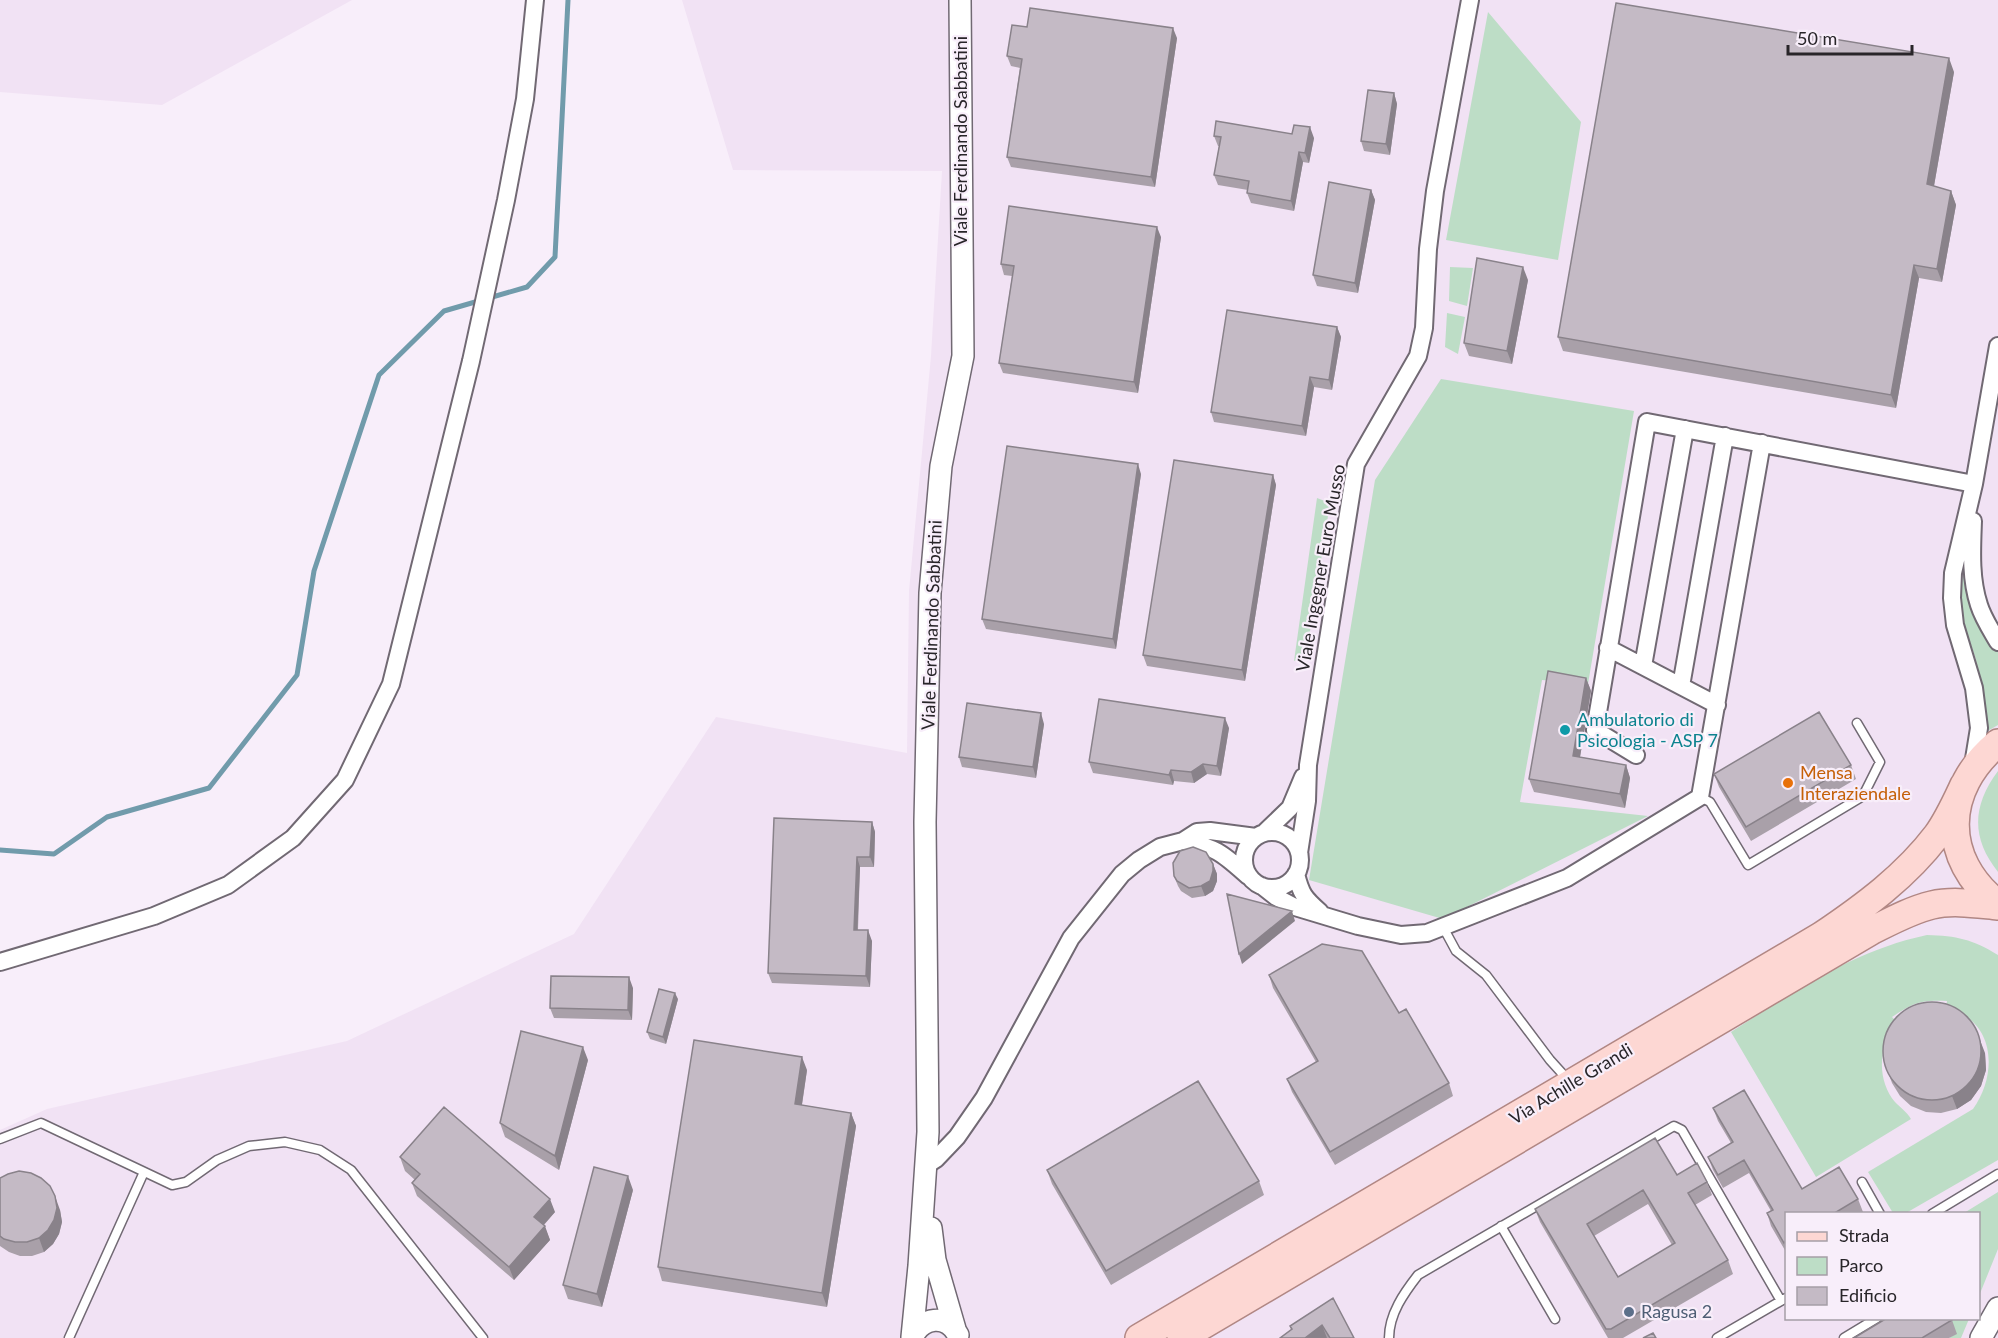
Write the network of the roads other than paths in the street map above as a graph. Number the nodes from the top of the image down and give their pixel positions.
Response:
1 (535, 0) edge
2 (960, 0) edge
3 (1470, 0) edge
4 (1998, 346) edge
5 (1685, 429) junction
6 (1725, 436) junction
7 (1762, 443) junction
8 (1974, 484) junction
9 (1998, 642) edge
10 (1608, 648) junction
11 (1643, 666) junction
12 (1681, 686) junction
13 (1717, 705) junction
14 (1857, 723) dead end
15 (1998, 743) edge
16 (1636, 755) dead end
17 (1308, 765) junction
18 (1968, 777) junction
19 (1700, 797) junction
20 (1260, 835) junction
21 (1183, 841) junction
22 (1299, 853) junction
23 (1296, 874) junction
24 (1248, 876) junction
25 (1262, 886) junction
26 (1998, 905) edge
27 (1323, 914) junction
28 (1443, 927) junction
29 (0, 962) edge
30 (1571, 1084) junction
31 (0, 1139) edge
32 (144, 1172) junction
33 (925, 1173) junction
34 (1996, 1177) edge
35 (1862, 1182) dead end
36 (1879, 1212) edge
37 (1935, 1212) edge
38 (1501, 1226) junction
39 (1784, 1299) edge
40 (1998, 1308) edge
41 (1556, 1319) dead end
42 (1874, 1320) edge
43 (959, 1335) edge
44 (912, 1337) edge
45 (69, 1338) edge
46 (483, 1338) edge
47 (1138, 1338) edge
48 (1181, 1338) edge
49 (1389, 1338) edge
50 (1717, 1338) edge
51 (1844, 1338) edge
52 (1981, 1338) edge

1 - 29 street
2 - 33 street, Viale Ferdinando Sabbatini
3 - 17 street, Viale Ingegner Euro Musso
4 - 8 street
5 - 6 street
5 - 10 street
5 - 11 street
6 - 7 street
6 - 12 street
7 - 8 street
7 - 13 street
8 - 9 street
8 - 18 street
10 - 11 street
10 - 16 street
11 - 12 street
12 - 13 street
13 - 19 street
14 - 19 lane
15 - 18 main road
17 - 20 street
17 - 22 street
18 - 26 main road
18 - 30 main road, Via Achille Grandi
19 - 28 street
20 - 21 street
20 - 22 street
20 - 24 street
21 - 24 street
21 - 33 street
22 - 23 street
23 - 25 street
23 - 27 street
24 - 25 street
25 - 27 street
26 - 48 main road, Via Achille Grandi
27 - 28 street
28 - 30 lane
30 - 47 main road, Via Achille Grandi
31 - 32 lane
32 - 45 lane
32 - 46 lane
33 - 43 street
33 - 44 street
34 - 37 lane
35 - 36 lane
38 - 39 lane
38 - 41 lane
38 - 49 lane
39 - 50 lane
40 - 52 street
42 - 51 lane
43 - 44 street

